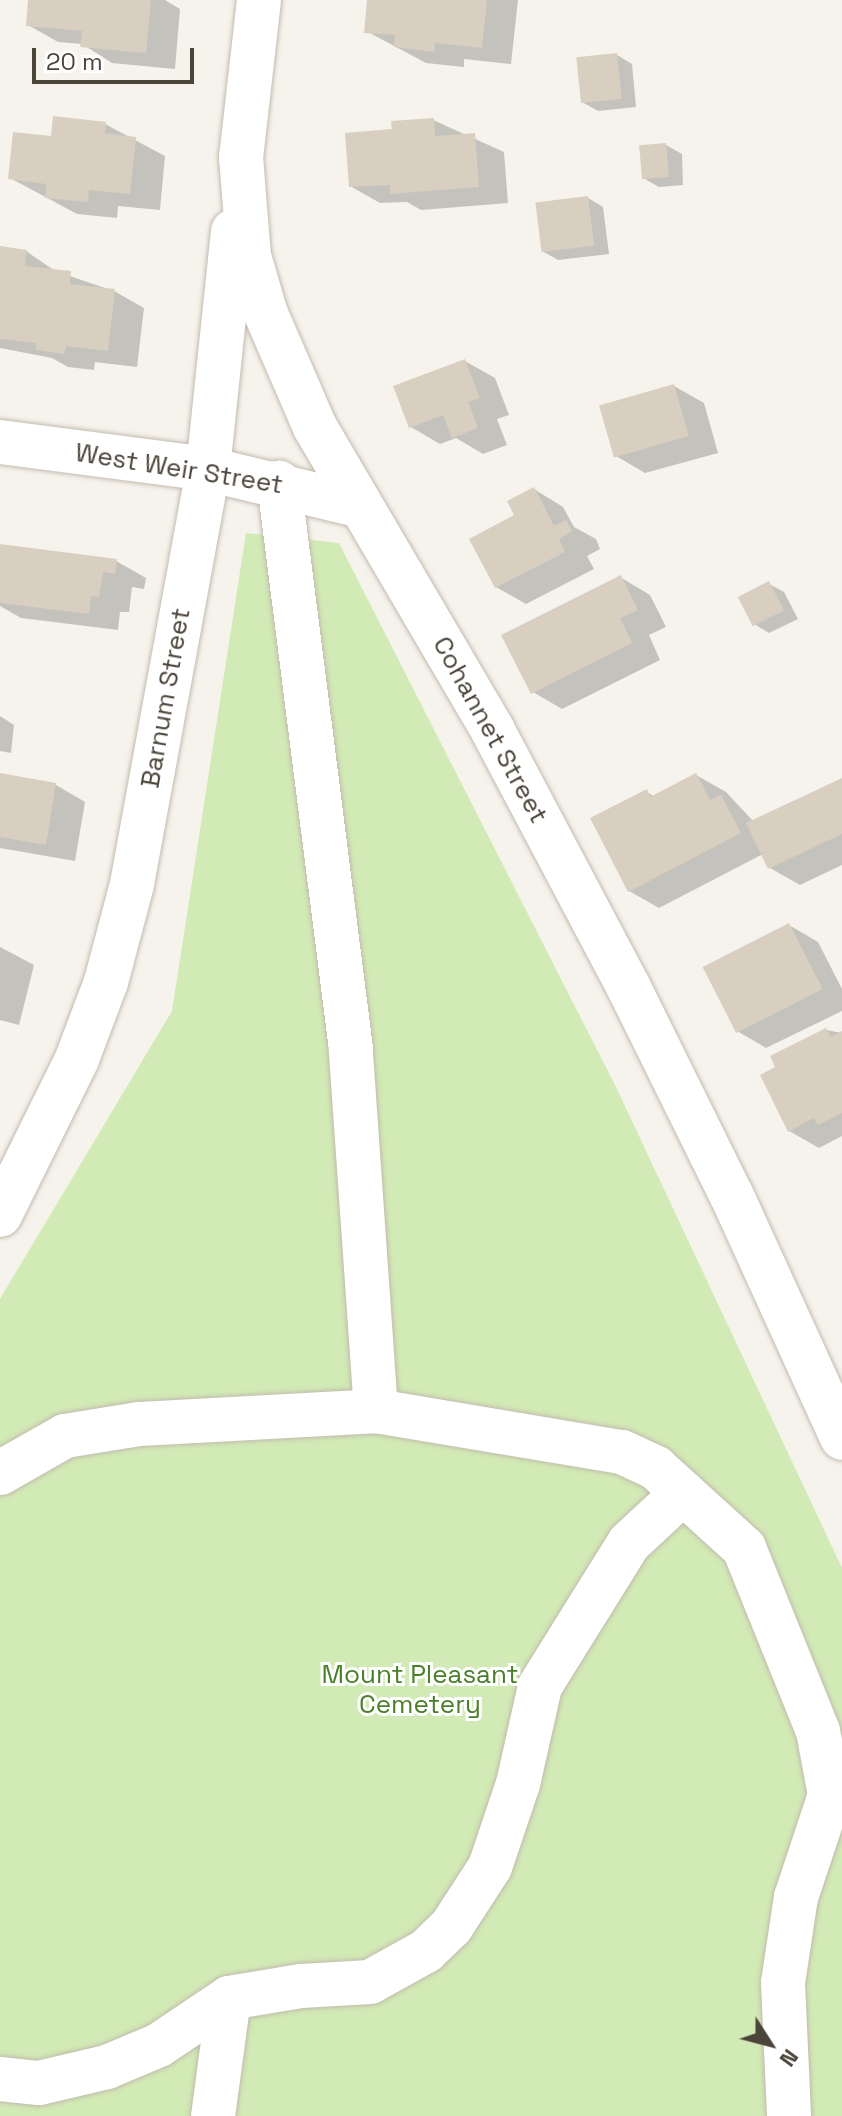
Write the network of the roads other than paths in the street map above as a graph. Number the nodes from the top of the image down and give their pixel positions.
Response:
1 (259, 0) edge
2 (241, 157) junction
3 (0, 442) edge
4 (208, 469) junction
5 (279, 483) junction
6 (357, 505) junction
7 (0, 1215) edge
8 (376, 1411) junction
9 (842, 1438) edge
10 (0, 1473) edge
11 (683, 1493) junction
12 (229, 1998) junction
13 (0, 2079) edge
14 (213, 2116) edge
15 (789, 2116) edge

1 - 2 street, Cohannet Street
2 - 4 street, Barnum Street
2 - 6 street, Cohannet Street
3 - 4 street, West Weir Street
4 - 5 street, West Weir Street
4 - 7 street, Barnum Street
5 - 6 street, West Weir Street
5 - 8 street
6 - 9 street, Cohannet Street
8 - 10 street
8 - 11 street
11 - 12 street
11 - 15 street
12 - 13 street
12 - 14 street

